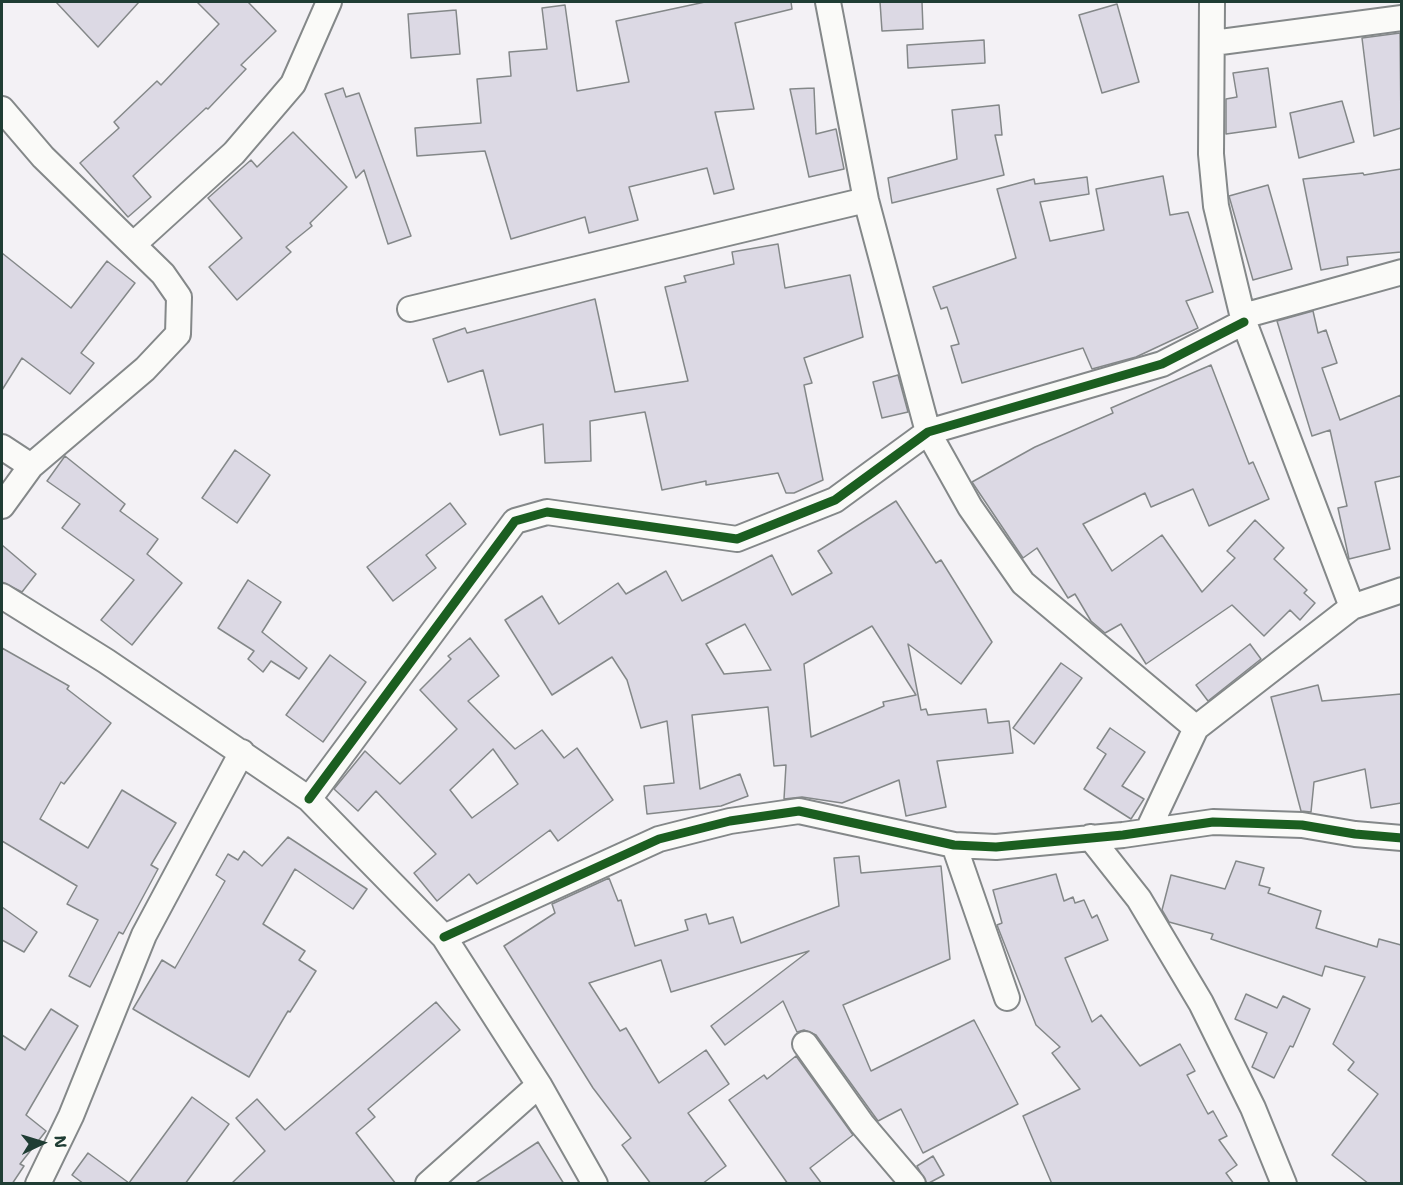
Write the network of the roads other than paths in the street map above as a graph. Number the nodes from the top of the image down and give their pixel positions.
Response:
1 (330, 2) edge
2 (828, 2) edge
3 (1212, 2) edge
4 (1401, 18) edge
5 (1213, 43) junction
6 (2, 109) edge
7 (866, 200) junction
8 (134, 244) junction
9 (1401, 272) edge
10 (410, 309) dead end
11 (1244, 319) junction
12 (928, 432) junction
13 (2, 447) edge
14 (31, 466) junction
15 (2, 506) edge
16 (1401, 590) edge
17 (2, 596) edge
18 (1352, 607) junction
19 (1196, 728) junction
20 (242, 752) junction
21 (309, 799) junction
22 (1148, 830) junction
23 (1090, 837) junction
24 (1401, 838) edge
25 (954, 845) junction
26 (444, 937) junction
27 (1006, 998) dead end
28 (805, 1044) dead end
29 (539, 1085) junction
30 (38, 1184) edge
31 (428, 1184) edge
32 (596, 1184) edge
33 (913, 1184) edge
34 (1284, 1184) edge

1 - 8 street
2 - 7 street
3 - 5 street
4 - 5 street
5 - 11 street
6 - 8 street
7 - 10 street
7 - 12 street
8 - 14 street
9 - 11 street
11 - 12 street
11 - 18 street
12 - 19 street
12 - 21 street
13 - 14 street
14 - 15 street
16 - 18 street
17 - 20 street
18 - 19 street
19 - 22 street
20 - 21 street
20 - 30 street
21 - 26 street
22 - 23 street
22 - 24 street
23 - 25 street
23 - 34 street
25 - 26 street
25 - 27 street
26 - 29 street
28 - 33 street
29 - 31 street
29 - 32 street

